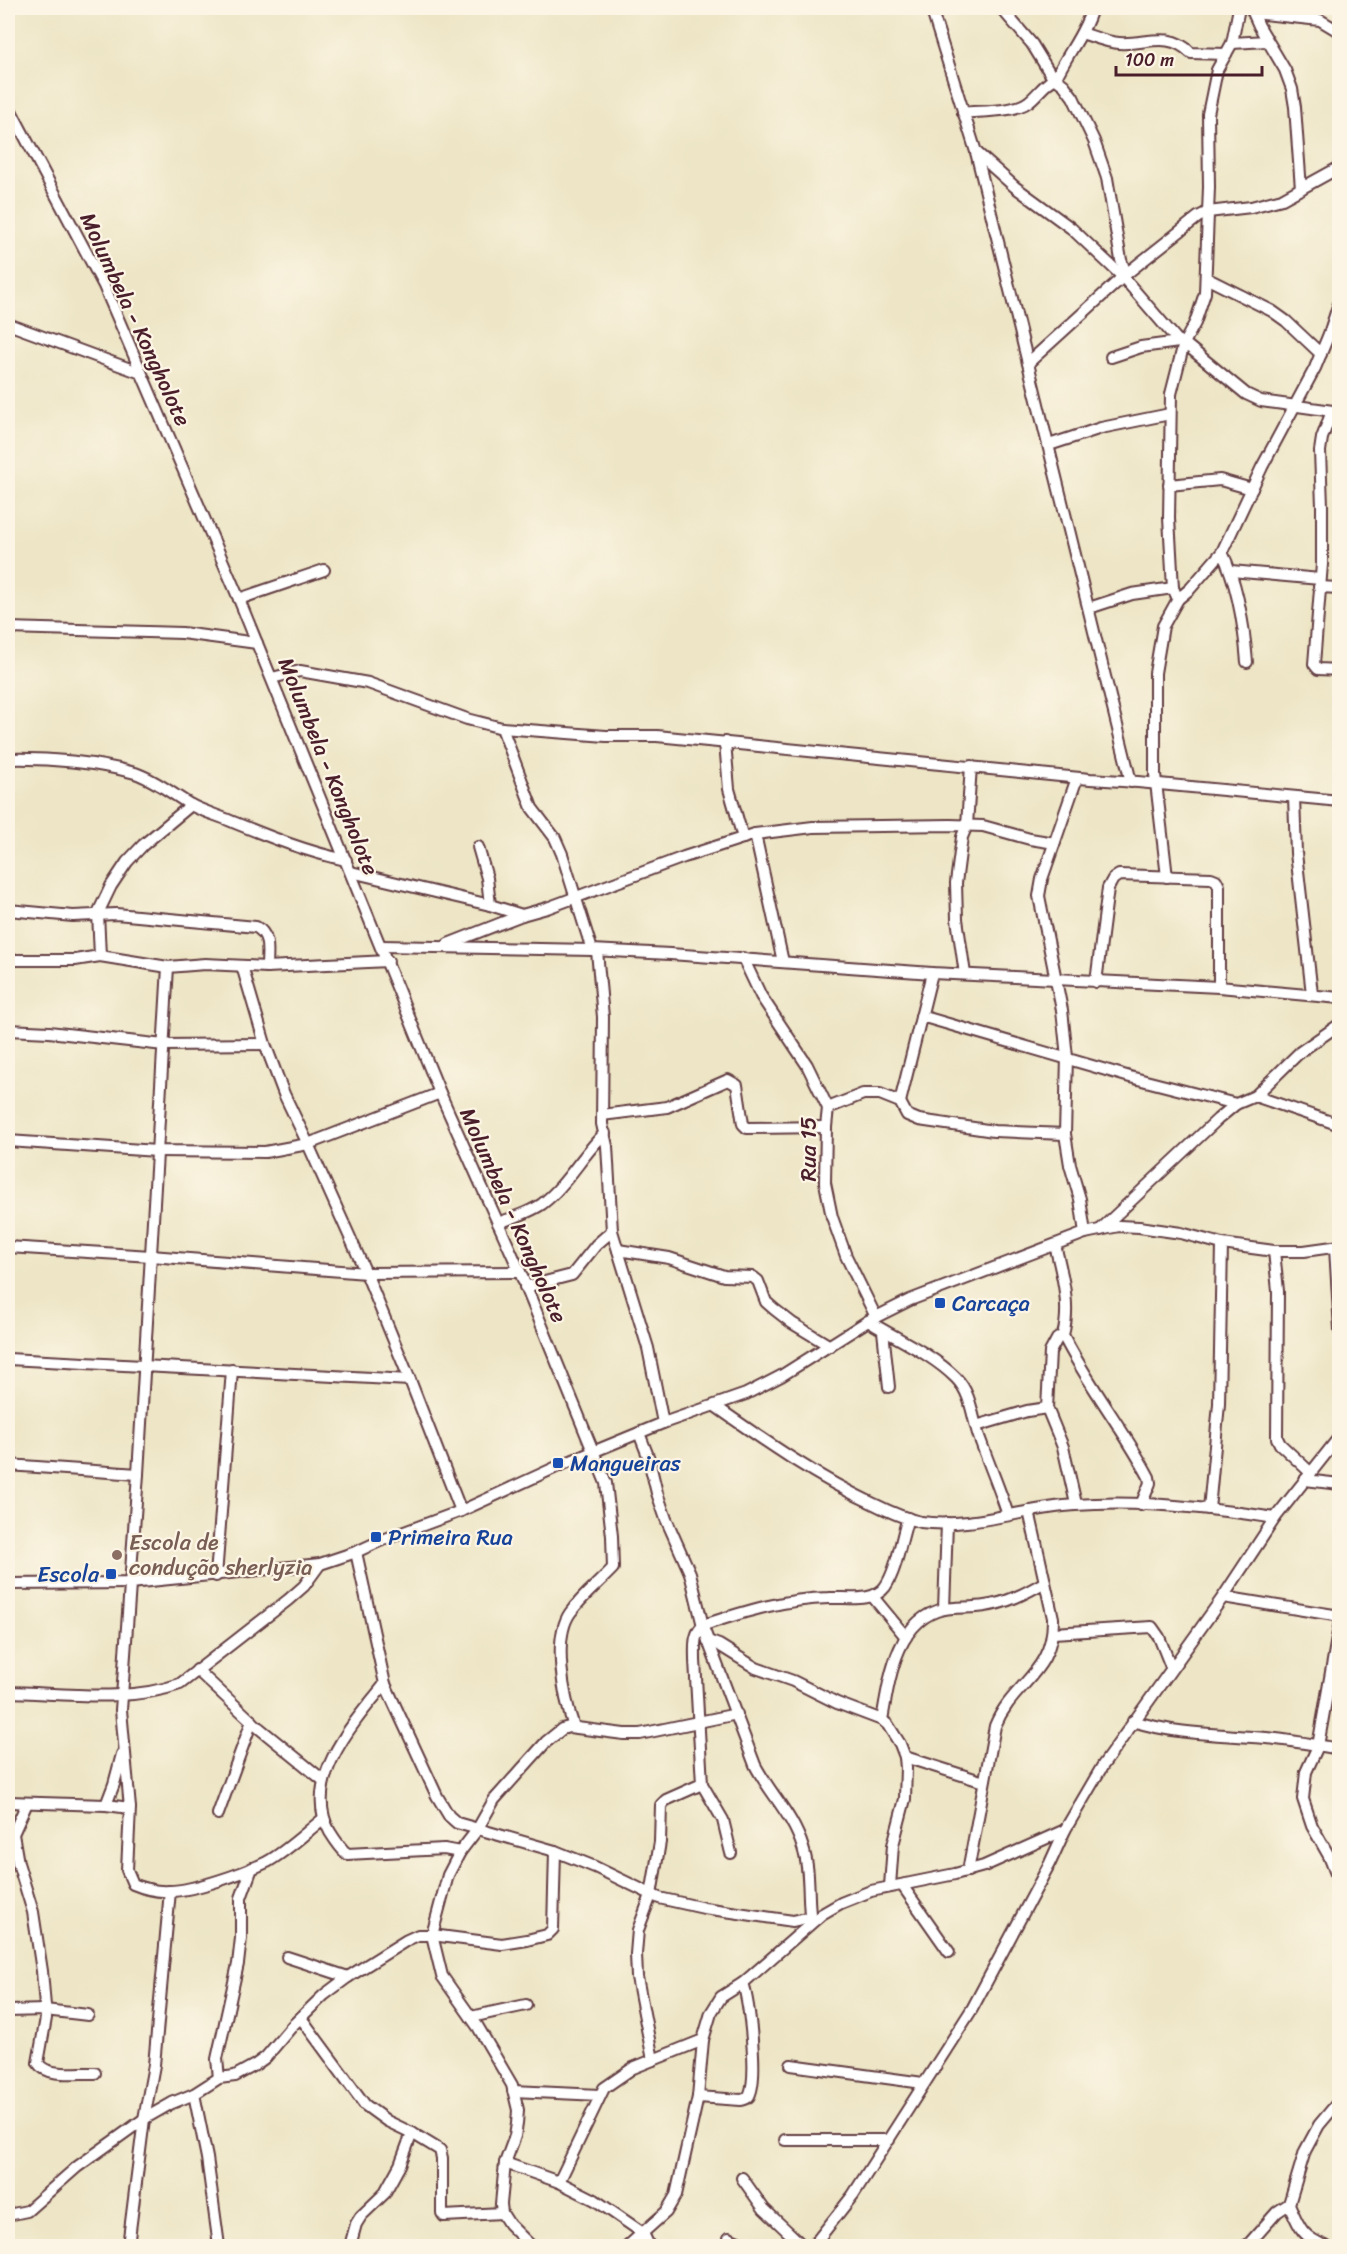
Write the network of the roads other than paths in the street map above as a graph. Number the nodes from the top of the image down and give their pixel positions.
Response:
1 (931, 8) edge
2 (1001, 8) edge
3 (1092, 8) edge
4 (1239, 8) edge
5 (1253, 10) edge
6 (1340, 32) edge
7 (1082, 33) junction
8 (1267, 40) junction
9 (1232, 43) junction
10 (1226, 54) junction
11 (1056, 78) junction
12 (8, 105) edge
13 (963, 113) junction
14 (8, 125) edge
15 (20, 127) junction
16 (975, 152) junction
17 (1340, 167) edge
18 (1301, 189) junction
19 (1208, 212) junction
20 (1124, 275) junction
21 (1206, 278) junction
22 (1340, 300) edge
23 (1337, 315) edge
24 (8, 324) edge
25 (1182, 342) junction
26 (1321, 354) junction
27 (1111, 357) dead end
28 (1028, 363) junction
29 (141, 374) junction
30 (1295, 405) junction
31 (1336, 412) edge
32 (1170, 414) junction
33 (1049, 445) junction
34 (1169, 485) junction
35 (1252, 489) junction
36 (1222, 552) junction
37 (324, 570) dead end
38 (1231, 571) junction
39 (1320, 583) junction
40 (1173, 588) junction
41 (1340, 588) edge
42 (239, 599) junction
43 (1178, 599) junction
44 (1089, 608) junction
45 (8, 628) edge
46 (257, 643) junction
47 (1247, 662) dead end
48 (1340, 670) edge
49 (272, 678) junction
50 (502, 728) junction
51 (725, 742) junction
52 (8, 759) edge
53 (970, 766) junction
54 (1077, 778) junction
55 (1131, 783) junction
56 (1157, 783) junction
57 (1294, 797) junction
58 (1340, 801) edge
59 (191, 805) junction
60 (967, 825) junction
61 (755, 834) junction
62 (743, 838) junction
63 (1055, 843) junction
64 (478, 847) dead end
65 (346, 860) junction
66 (351, 872) junction
67 (1167, 877) junction
68 (574, 898) junction
69 (490, 905) junction
70 (8, 910) edge
71 (98, 913) junction
72 (522, 915) junction
73 (381, 946) junction
74 (442, 946) junction
75 (594, 950) junction
76 (100, 956) junction
77 (743, 958) junction
78 (8, 960) edge
79 (388, 962) junction
80 (783, 962) junction
81 (242, 966) junction
82 (168, 967) junction
83 (267, 967) junction
84 (932, 973) junction
85 (965, 974) junction
86 (1058, 981) junction
87 (1096, 982) junction
88 (1219, 987) junction
89 (1312, 994) junction
90 (1340, 998) edge
91 (921, 1016) junction
92 (1340, 1024) edge
93 (8, 1030) edge
94 (266, 1044) junction
95 (164, 1045) junction
96 (1067, 1057) junction
97 (440, 1093) junction
98 (1256, 1096) junction
99 (900, 1102) junction
100 (1236, 1104) junction
101 (828, 1108) junction
102 (602, 1115) junction
103 (1340, 1125) edge
104 (826, 1126) junction
105 (605, 1133) junction
106 (1065, 1134) junction
107 (8, 1141) edge
108 (308, 1144) junction
109 (157, 1151) junction
110 (498, 1223) junction
111 (1100, 1230) junction
112 (612, 1231) junction
113 (1085, 1233) junction
114 (1222, 1244) junction
115 (1055, 1245) junction
116 (8, 1247) edge
117 (1337, 1247) edge
118 (618, 1250) junction
119 (1274, 1251) junction
120 (151, 1256) junction
121 (520, 1272) junction
122 (366, 1273) junction
123 (525, 1287) junction
124 (872, 1319) junction
125 (1340, 1330) edge
126 (883, 1331) junction
127 (1063, 1335) junction
128 (830, 1346) junction
129 (8, 1359) edge
130 (144, 1365) junction
131 (232, 1370) junction
132 (410, 1380) junction
133 (889, 1387) dead end
134 (716, 1406) junction
135 (1047, 1408) junction
136 (663, 1423) junction
137 (976, 1426) junction
138 (639, 1433) junction
139 (1340, 1436) edge
140 (593, 1451) junction
141 (8, 1465) edge
142 (138, 1474) junction
143 (1308, 1477) junction
144 (1340, 1484) edge
145 (1076, 1504) junction
146 (1141, 1505) junction
147 (1209, 1509) junction
148 (460, 1511) junction
149 (1029, 1511) junction
150 (1008, 1515) junction
151 (908, 1518) junction
152 (1275, 1518) junction
153 (946, 1523) junction
154 (356, 1552) junction
155 (320, 1564) junction
156 (216, 1576) junction
157 (1045, 1582) junction
158 (130, 1583) junction
159 (8, 1584) edge
160 (873, 1597) junction
161 (1223, 1597) junction
162 (944, 1609) junction
163 (1340, 1618) edge
164 (704, 1625) junction
165 (1053, 1633) junction
166 (906, 1637) junction
167 (708, 1641) junction
168 (1171, 1667) junction
169 (197, 1670) junction
170 (385, 1684) junction
171 (8, 1692) edge
172 (123, 1695) junction
173 (737, 1714) junction
174 (882, 1719) junction
175 (252, 1720) junction
176 (1133, 1720) junction
177 (698, 1724) junction
178 (574, 1727) junction
179 (124, 1746) junction
180 (1318, 1746) junction
181 (1340, 1749) edge
182 (905, 1757) junction
183 (323, 1780) junction
184 (984, 1782) junction
185 (702, 1784) junction
186 (8, 1802) edge
187 (27, 1803) junction
188 (106, 1805) junction
189 (130, 1808) junction
190 (218, 1814) dead end
191 (322, 1819) junction
192 (477, 1830) junction
193 (1065, 1830) junction
194 (555, 1851) junction
195 (460, 1852) junction
196 (731, 1853) dead end
197 (252, 1868) junction
198 (968, 1871) junction
199 (1340, 1884) edge
200 (902, 1885) junction
201 (890, 1886) junction
202 (170, 1892) junction
203 (651, 1895) junction
204 (810, 1920) junction
205 (432, 1935) junction
206 (949, 1952) dead end
207 (287, 1957) dead end
208 (348, 1977) junction
209 (743, 1983) junction
210 (526, 2005) dead end
211 (45, 2010) junction
212 (8, 2011) edge
213 (88, 2015) dead end
214 (471, 2017) junction
215 (301, 2018) junction
216 (703, 2040) junction
217 (653, 2060) junction
218 (791, 2065) dead end
219 (95, 2073) dead end
220 (219, 2078) junction
221 (923, 2083) junction
222 (513, 2091) junction
223 (194, 2094) junction
224 (600, 2095) junction
225 (698, 2097) junction
226 (1340, 2100) edge
227 (144, 2119) junction
228 (412, 2133) junction
229 (786, 2140) dead end
230 (889, 2140) junction
231 (505, 2163) junction
232 (742, 2178) dead end
233 (560, 2182) junction
234 (1289, 2204) junction
235 (502, 2213) junction
236 (8, 2215) edge
237 (642, 2233) junction
238 (729, 2238) dead end
239 (128, 2247) edge
240 (219, 2247) edge
241 (350, 2247) edge
242 (531, 2247) edge
243 (628, 2247) edge
244 (649, 2247) edge
245 (747, 2247) edge
246 (803, 2247) edge
247 (813, 2247) edge
248 (1247, 2247) edge
249 (1326, 2247) edge

1 - 13 street
2 - 11 street
3 - 7 street
4 - 9 street
5 - 6 street
5 - 8 street
7 - 10 street
7 - 11 street
8 - 9 street
8 - 18 street
9 - 10 street
10 - 19 street
11 - 13 street
11 - 20 street
12 - 15 street, Molumbela - Kongholote
13 - 16 street
14 - 15 street
15 - 29 street, Molumbela - Kongholote
16 - 20 street
16 - 28 street
17 - 18 street
18 - 19 street
19 - 20 street
19 - 21 street
20 - 25 street
20 - 28 street
21 - 25 street
21 - 26 street
22 - 23 street
23 - 26 street
24 - 29 street
25 - 27 street
25 - 30 street
25 - 32 street
26 - 30 street
28 - 33 street
29 - 42 street, Molumbela - Kongholote
30 - 31 street
30 - 35 street
31 - 39 street
32 - 33 street
32 - 34 street
33 - 44 street
34 - 35 street
34 - 40 street
35 - 36 street
36 - 38 street
36 - 43 street
37 - 42 street
38 - 39 street
38 - 47 street
39 - 41 street
39 - 48 street
40 - 43 street
40 - 44 street
42 - 46 street, Molumbela - Kongholote
43 - 56 street
44 - 55 street
45 - 46 street
46 - 49 street, Molumbela - Kongholote
49 - 50 street
49 - 65 street, Molumbela - Kongholote
50 - 51 street
50 - 68 street
51 - 53 street
51 - 62 street
52 - 59 street
53 - 54 street
53 - 60 street
54 - 55 street
54 - 63 street
55 - 56 street
56 - 57 street
56 - 67 street
57 - 58 street
57 - 89 street
59 - 65 street
59 - 71 street
60 - 61 street
60 - 63 street
60 - 85 street
61 - 62 street
61 - 80 street
62 - 68 street
63 - 86 street
64 - 69 street
65 - 66 street, Molumbela - Kongholote
66 - 69 street
66 - 73 street, Molumbela - Kongholote
67 - 87 street
67 - 88 street
68 - 72 street
68 - 75 street
69 - 72 street
70 - 71 street
71 - 76 street
71 - 83 street
72 - 74 street
73 - 74 street
73 - 79 street, Molumbela - Kongholote
74 - 75 street
75 - 77 street
75 - 102 street
76 - 78 street
76 - 82 street
77 - 80 street
77 - 101 street, Rua 15
79 - 83 street
79 - 97 street, Molumbela - Kongholote
80 - 84 street
81 - 82 street
81 - 83 street
81 - 94 street
82 - 95 street
84 - 85 street
84 - 91 street
85 - 86 street
86 - 87 street
86 - 96 street
87 - 88 street
88 - 89 street
89 - 90 street
91 - 96 street
91 - 99 street
92 - 98 street
93 - 95 street
94 - 95 street
94 - 108 street
95 - 109 street
96 - 100 street
96 - 106 street
97 - 108 street
97 - 110 street, Molumbela - Kongholote
98 - 100 street
98 - 103 street
99 - 101 street
99 - 106 street
100 - 111 street
101 - 104 street, Rua 15
102 - 104 street
102 - 105 street
104 - 124 street, Rua 15
105 - 110 street
105 - 112 street
106 - 113 street
107 - 109 street
108 - 109 street
108 - 122 street
109 - 120 street
110 - 121 street, Molumbela - Kongholote
111 - 113 street
111 - 114 street
112 - 118 street
112 - 123 street
113 - 115 street
114 - 119 street
114 - 147 street
115 - 124 street
115 - 127 street
116 - 120 street
117 - 119 street
117 - 125 street
118 - 128 street
118 - 136 street
119 - 143 street
120 - 122 street
120 - 130 street
121 - 122 street
121 - 123 street, Molumbela - Kongholote
122 - 132 street
123 - 140 street, Molumbela - Kongholote
124 - 126 street
124 - 128 street
126 - 133 street
126 - 137 street
127 - 135 street
127 - 146 street
128 - 134 street
129 - 130 street
130 - 131 street
130 - 142 street
131 - 132 street
131 - 156 street
132 - 148 street
134 - 136 street
134 - 151 street
135 - 137 street
135 - 145 street
136 - 138 street
137 - 150 street
138 - 140 street
138 - 164 street
139 - 143 street
140 - 148 street
140 - 178 street, Molumbela - Kongholote
141 - 142 street
142 - 158 street
143 - 144 street
143 - 152 street
145 - 146 street
145 - 149 street
146 - 147 street
147 - 152 street
148 - 154 street
149 - 150 street
149 - 157 street
150 - 153 street
151 - 153 street
151 - 160 street
152 - 161 street
153 - 162 street
154 - 155 street
154 - 170 street
155 - 156 street
155 - 169 street
156 - 158 street
157 - 162 street
157 - 165 street
158 - 159 street
158 - 172 street
160 - 164 street
160 - 166 street
161 - 163 street
161 - 168 street
162 - 166 street
163 - 180 street
164 - 167 street
164 - 177 street
165 - 168 street
165 - 184 street
166 - 174 street
167 - 173 street
167 - 174 street
168 - 176 street
169 - 172 street
169 - 175 street
170 - 183 street
170 - 192 street
171 - 172 street
172 - 179 street
173 - 177 street
173 - 204 street
174 - 182 street
175 - 183 street
175 - 190 street
176 - 180 street
176 - 193 street
177 - 178 street
177 - 185 street
178 - 192 street
179 - 188 street
179 - 189 street
180 - 181 street
180 - 199 street
182 - 184 street
182 - 201 street
183 - 191 street
184 - 198 street
185 - 196 street
185 - 203 street
186 - 187 street
187 - 188 street
187 - 211 street
188 - 189 street
189 - 202 street
191 - 195 street
191 - 197 street
192 - 194 street
192 - 195 street
193 - 198 street
193 - 221 street
194 - 203 street
194 - 205 street
195 - 205 street
197 - 202 street
197 - 220 street
198 - 200 street
200 - 201 street
200 - 206 street
201 - 204 street
202 - 227 street
203 - 204 street
203 - 217 street
204 - 209 street
205 - 208 street
205 - 214 street
207 - 208 street
208 - 215 street
209 - 216 street
209 - 225 street
210 - 214 street
211 - 212 street
211 - 213 street
211 - 219 street
214 - 222 street
215 - 220 street
215 - 228 street
216 - 217 street
216 - 225 street
217 - 224 street
218 - 221 street
220 - 223 street
221 - 230 street
222 - 224 street
222 - 231 street
223 - 227 street
223 - 240 street
224 - 233 street
225 - 237 street
226 - 234 street
227 - 236 street
227 - 239 street
228 - 235 street
228 - 241 street
229 - 230 street
230 - 247 street
231 - 233 street
231 - 235 street
232 - 246 street
233 - 237 street
234 - 248 street
234 - 249 street
235 - 242 street
237 - 243 street
237 - 244 street
238 - 245 street

